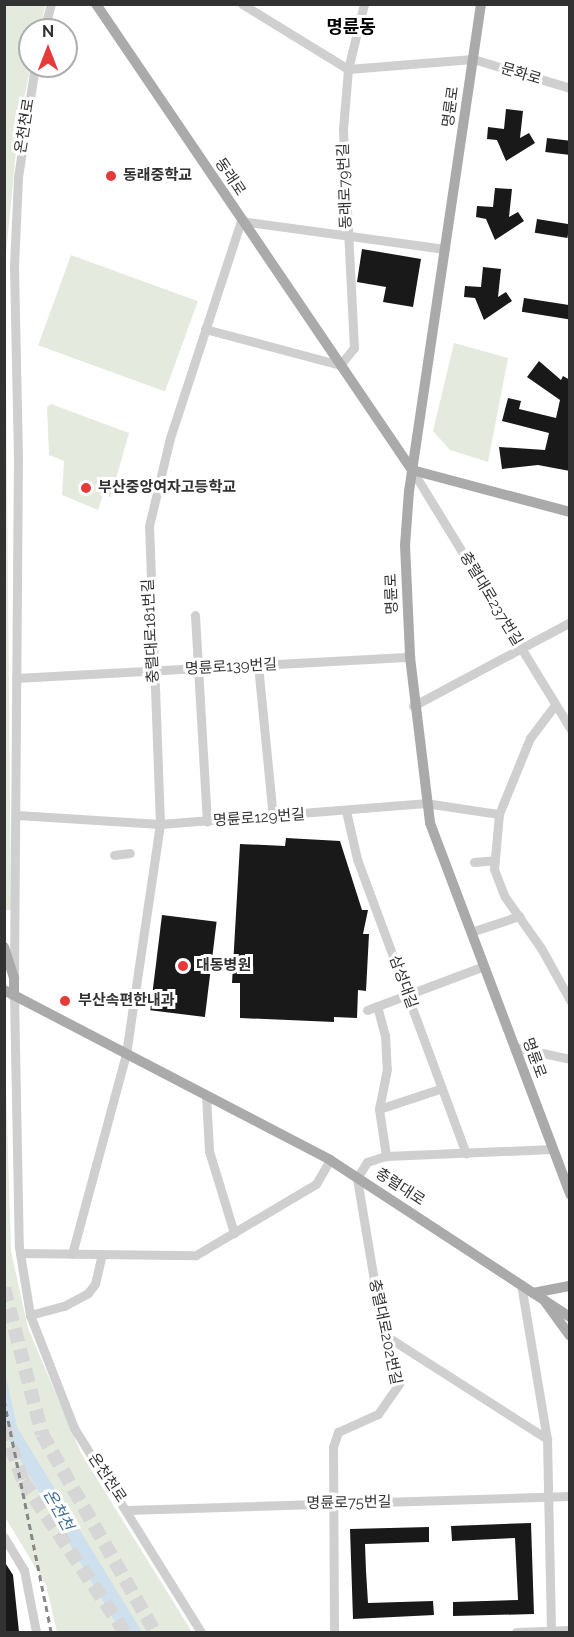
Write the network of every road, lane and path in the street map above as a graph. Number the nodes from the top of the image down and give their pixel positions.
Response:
1 (96, 4) edge
2 (242, 4) edge
3 (364, 4) edge
4 (481, 4) edge
5 (261, 9) edge
6 (473, 59) junction
7 (348, 69) junction
8 (33, 78) edge
9 (570, 88) edge
10 (241, 220) junction
11 (346, 236) junction
12 (445, 249) junction
13 (206, 329) junction
14 (340, 365) junction
15 (412, 470) junction
16 (570, 512) edge
17 (195, 615) dead end
18 (570, 622) edge
19 (521, 649) junction
20 (410, 657) junction
21 (258, 665) junction
22 (197, 669) junction
23 (153, 671) junction
24 (16, 678) junction
25 (555, 705) junction
26 (413, 706) junction
27 (570, 728) edge
28 (425, 803) junction
29 (346, 811) junction
30 (499, 814) junction
31 (17, 815) junction
32 (273, 817) junction
33 (207, 822) junction
34 (160, 824) junction
35 (130, 853) dead end
36 (114, 855) dead end
37 (495, 860) junction
38 (474, 862) dead end
39 (519, 916) junction
40 (471, 932) junction
41 (6, 950) edge
42 (484, 966) junction
43 (14, 978) junction
44 (9, 992) edge
45 (407, 994) junction
46 (570, 1000) edge
47 (377, 1006) junction
48 (367, 1010) dead end
49 (514, 1047) junction
50 (126, 1054) junction
51 (570, 1059) edge
52 (442, 1088) junction
53 (206, 1095) junction
54 (379, 1109) junction
55 (552, 1149) junction
56 (466, 1153) junction
57 (386, 1156) junction
58 (330, 1160) junction
59 (357, 1178) junction
60 (570, 1194) edge
61 (234, 1233) junction
62 (20, 1253) junction
63 (72, 1254) junction
64 (102, 1254) junction
65 (521, 1284) junction
66 (570, 1286) edge
67 (533, 1293) junction
68 (544, 1300) junction
69 (30, 1315) junction
70 (570, 1317) edge
71 (383, 1334) junction
72 (570, 1336) edge
73 (547, 1439) junction
74 (570, 1496) edge
75 (548, 1498) junction
76 (330, 1504) junction
77 (128, 1510) junction
78 (4, 1537) edge
79 (570, 1630) edge
80 (36, 1632) edge
81 (201, 1632) edge
82 (334, 1632) edge
83 (516, 1632) edge
84 (551, 1632) edge

1 - 10 main road, 동래로
2 - 5 street
3 - 7 street, 동래로79번길
4 - 6 main road, 명륜로
5 - 7 street
6 - 7 street
6 - 9 street, 문화로
6 - 12 main road, 명륜로
7 - 11 street, 동래로79번길
8 - 24 street, 온천천로
10 - 11 street
10 - 13 street, 충렬대로181번길
10 - 14 main road, 동래로
11 - 12 street
11 - 14 street, 동래로79번길
12 - 15 main road, 명륜로
13 - 14 street
13 - 23 street, 충렬대로181번길
14 - 15 main road, 동래로
15 - 16 main road
15 - 19 street, 충렬대로237번길
15 - 20 main road, 명륜로
17 - 22 street
18 - 19 street
19 - 25 street, 충렬대로237번길
19 - 26 street
20 - 21 street, 명륜로139번길
20 - 26 main road, 명륜로
21 - 22 street, 명륜로139번길
21 - 32 street
22 - 23 street, 명륜로139번길
22 - 33 street
23 - 24 street, 명륜로139번길
23 - 34 street, 충렬대로181번길
24 - 31 street, 온천천로
25 - 27 street, 충렬대로237번길
25 - 30 street
26 - 28 main road, 명륜로
28 - 29 street, 명륜로129번길
28 - 30 street, 명륜로129번길
28 - 40 main road, 명륜로
29 - 32 street, 명륜로129번길
29 - 45 street, 삼성대길
30 - 37 street
31 - 34 street, 명륜로129번길
31 - 43 street, 온천천로
32 - 33 street, 명륜로129번길
33 - 34 street, 명륜로129번길
34 - 50 street, 충렬대로181번길
35 - 36 street
37 - 38 street
37 - 39 street
39 - 40 street
39 - 46 street
40 - 42 main road, 명륜로
41 - 43 main road
42 - 45 street
42 - 49 main road, 명륜로
43 - 44 main road
44 - 50 main road, 충렬대로
44 - 62 street, 온천천로
45 - 47 street
45 - 52 street, 삼성대길
47 - 48 street
47 - 54 street
49 - 51 street
49 - 55 main road, 명륜로
50 - 53 main road, 충렬대로
50 - 63 street, 충렬대로181번길
52 - 54 street
52 - 56 street, 삼성대길
53 - 58 main road, 충렬대로
53 - 61 street
54 - 57 street
55 - 56 street
55 - 60 main road, 명륜로
56 - 57 street
57 - 59 street
58 - 59 main road, 충렬대로
58 - 61 street
59 - 65 main road, 충렬대로
59 - 71 street, 충렬대로202번길
61 - 64 street
62 - 63 street
62 - 69 street, 온천천로
63 - 64 street
64 - 69 street
65 - 67 main road, 충렬대로
65 - 73 street
66 - 67 main road
67 - 68 main road, 충렬대로
68 - 70 main road, 충렬대로
68 - 72 main road
69 - 77 street, 온천천로
71 - 73 street
71 - 76 street, 충렬대로202번길
73 - 75 street
74 - 75 street, 명륜로75번길
75 - 76 street, 명륜로75번길
75 - 84 street
76 - 77 street, 명륜로75번길
76 - 82 street, 충렬대로202번길
77 - 81 street, 온천천로
78 - 80 street
79 - 84 street
83 - 84 street

